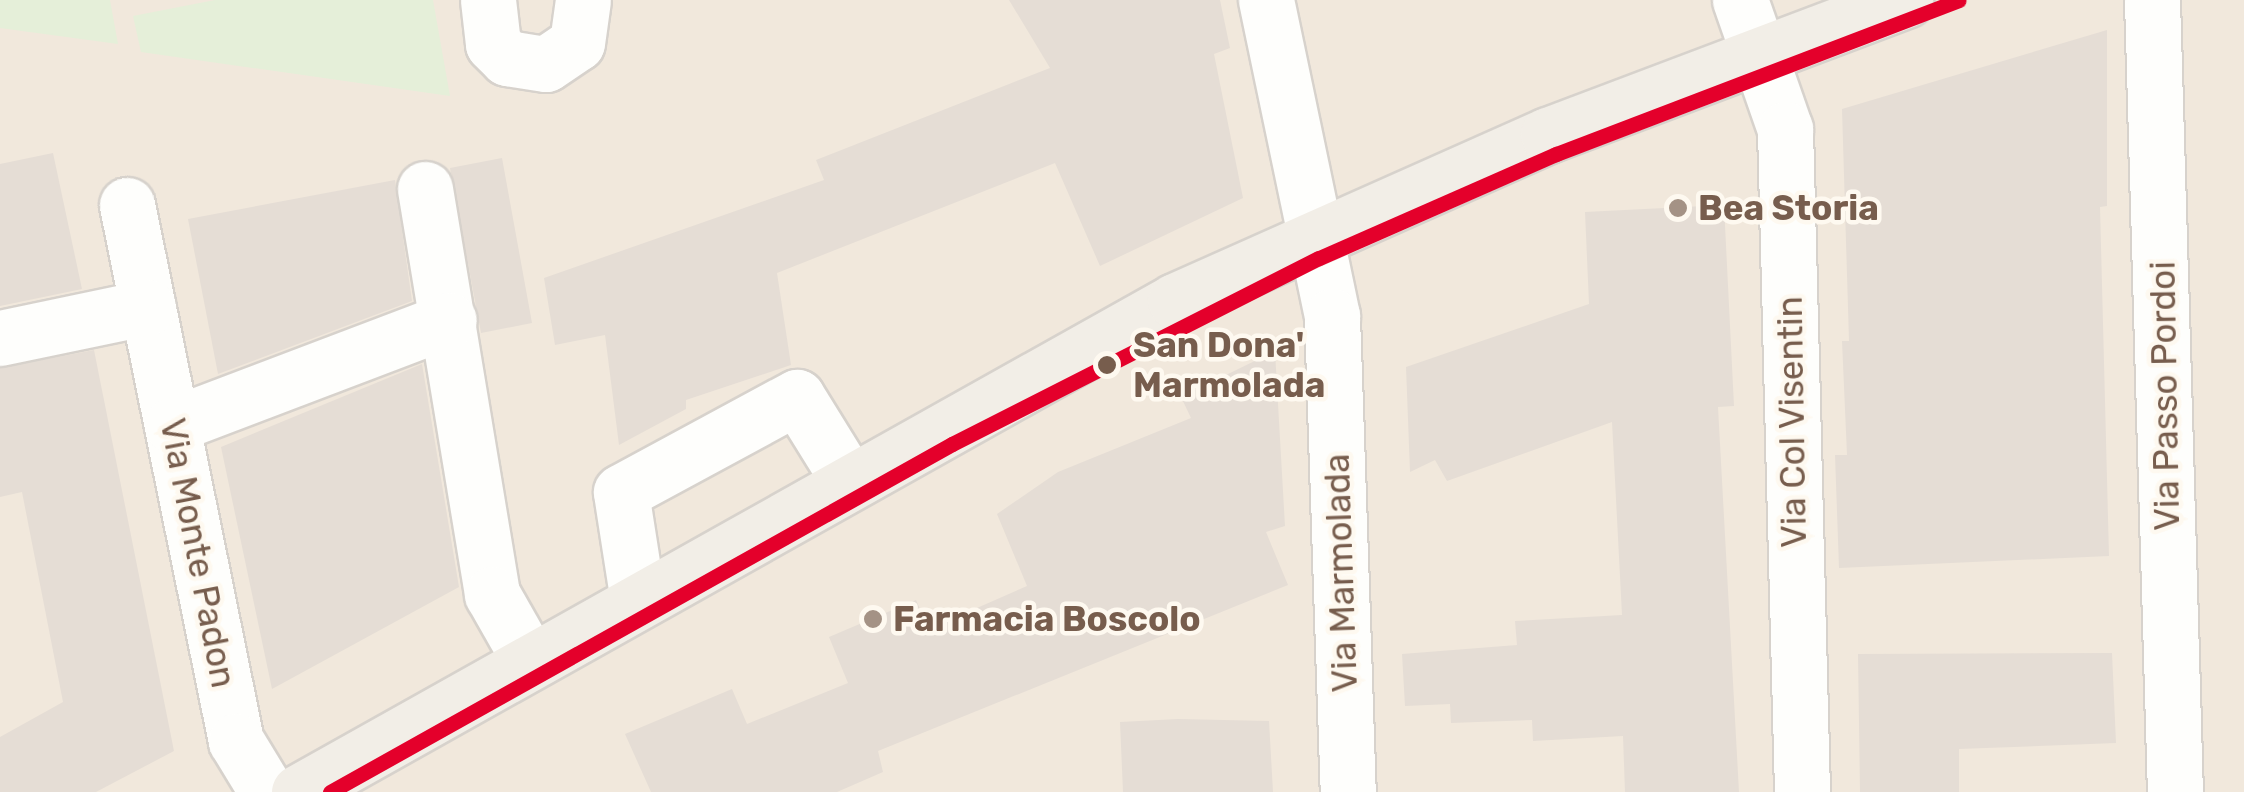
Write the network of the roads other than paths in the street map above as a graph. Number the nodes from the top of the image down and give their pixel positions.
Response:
1 (488, 0) edge
2 (582, 0) edge
3 (1266, 0) edge
4 (1740, 0) edge
5 (1905, 0) edge
6 (2152, 0) edge
7 (1760, 56) junction
8 (426, 189) dead end
9 (128, 205) dead end
10 (1314, 236) junction
11 (148, 307) junction
12 (449, 320) junction
13 (0, 338) edge
14 (172, 425) junction
15 (849, 482) junction
16 (638, 601) junction
17 (530, 662) junction
18 (267, 792) edge
19 (299, 792) edge
20 (1348, 792) edge
21 (1802, 792) edge
22 (2175, 792) edge

1 - 2 street
3 - 10 street, Via Marmolada
4 - 7 street, Via Col Visentin
5 - 7 main road
6 - 22 street, Via Passo Pordoi
7 - 10 main road
7 - 21 street, Via Col Visentin
8 - 12 street
9 - 11 street, Via Monte Padon
10 - 15 main road
10 - 20 street, Via Marmolada
11 - 13 street
11 - 14 street, Via Monte Padon
12 - 14 street
12 - 17 street
14 - 18 street, Via Monte Padon
15 - 16 main road
15 - 16 street
16 - 17 main road
17 - 19 main road

